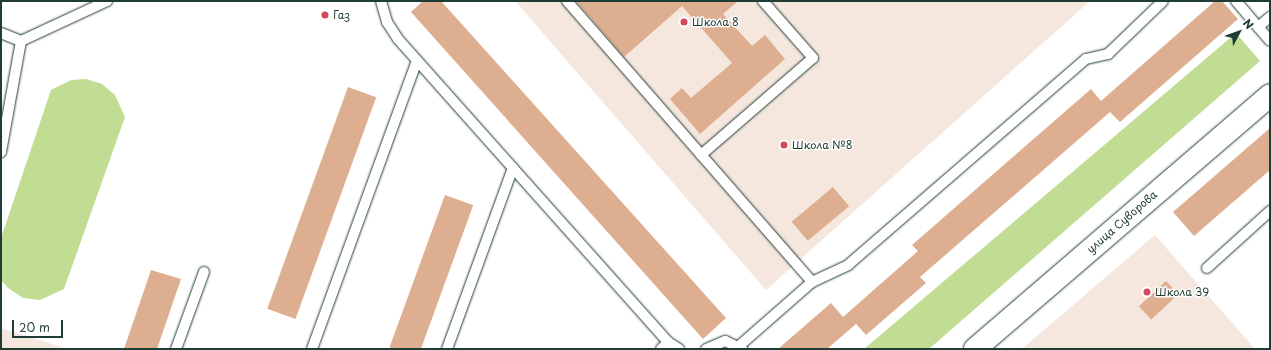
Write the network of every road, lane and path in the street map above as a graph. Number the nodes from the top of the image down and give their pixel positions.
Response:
1 (107, 1) edge
2 (381, 1) edge
3 (567, 1) edge
4 (763, 1) edge
5 (1163, 1) edge
6 (1236, 1) edge
7 (1270, 17) edge
8 (1258, 27) junction
9 (1, 33) edge
10 (21, 41) junction
11 (1270, 41) edge
12 (417, 60) junction
13 (1270, 95) edge
14 (1, 152) edge
15 (701, 155) junction
16 (513, 168) junction
17 (1270, 211) edge
18 (1207, 268) dead end
19 (204, 272) dead end
20 (812, 282) junction
21 (665, 346) edge
22 (741, 347) edge
23 (176, 349) edge
24 (312, 349) edge
25 (447, 349) edge
26 (679, 349) edge
27 (706, 349) edge
28 (975, 349) edge

1 - 10 lane
2 - 12 lane
3 - 15 lane
4 - 15 lane
5 - 20 lane
6 - 8 lane
7 - 8 lane
8 - 11 lane
9 - 10 lane
10 - 14 lane
12 - 16 lane
12 - 24 lane
13 - 28 street, улица Суворова
15 - 20 lane
16 - 21 lane
16 - 25 lane
17 - 18 lane
19 - 23 lane
20 - 22 lane
21 - 26 lane
22 - 27 lane

